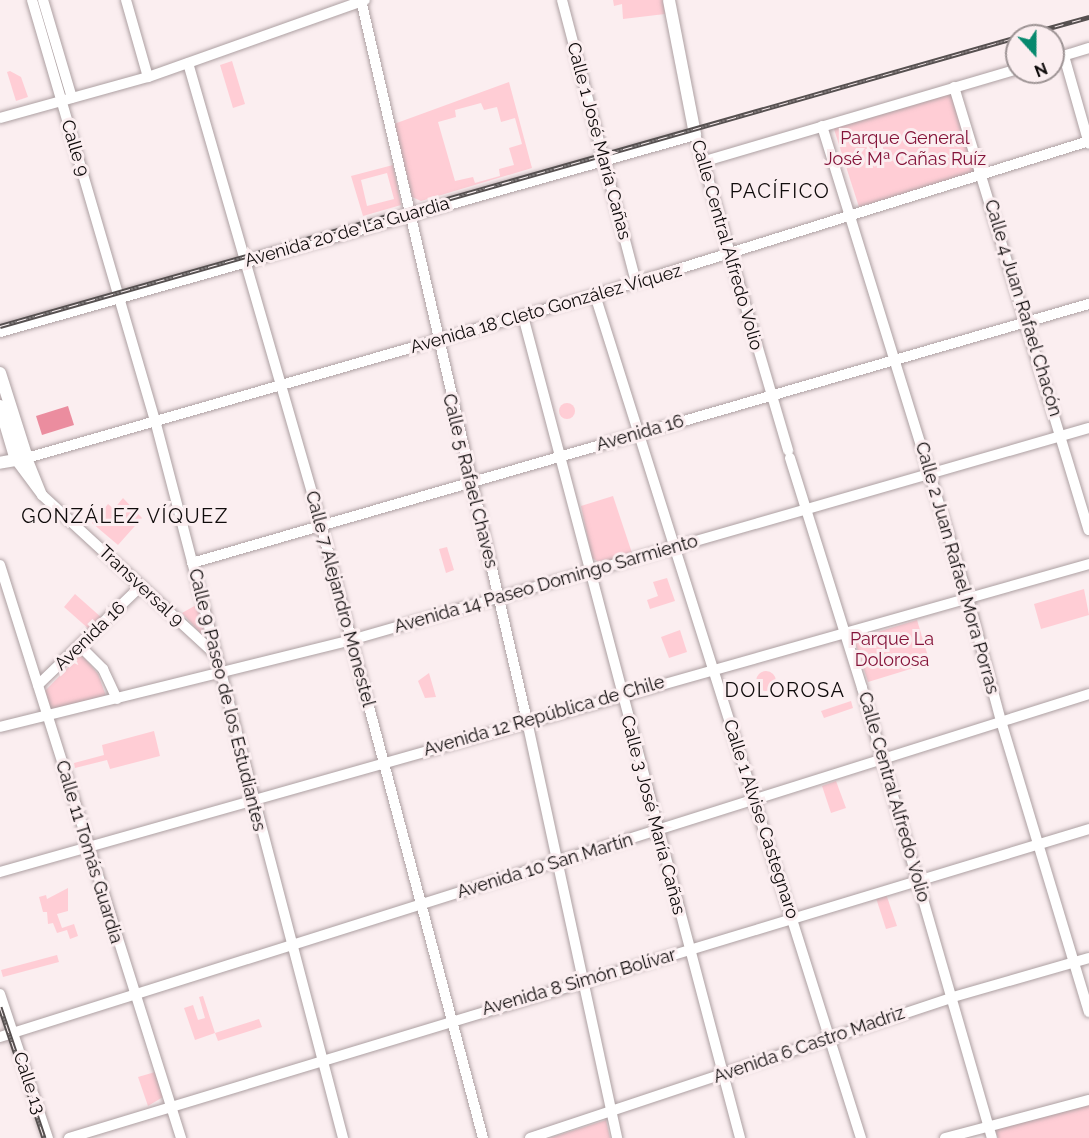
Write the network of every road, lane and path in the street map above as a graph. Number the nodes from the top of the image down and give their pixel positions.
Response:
1 (32, 0) edge
2 (44, 0) edge
3 (126, 0) edge
4 (362, 0) edge
5 (562, 0) edge
6 (669, 0) edge
7 (1089, 48) edge
8 (1065, 55) edge
9 (188, 63) junction
10 (1005, 72) edge
11 (1065, 76) edge
12 (148, 77) junction
13 (954, 87) junction
14 (67, 99) junction
15 (0, 118) edge
16 (822, 126) junction
17 (695, 134) junction
18 (1089, 142) edge
19 (605, 160) junction
20 (702, 162) junction
21 (983, 176) junction
22 (410, 214) junction
23 (851, 216) junction
24 (728, 254) junction
25 (248, 260) junction
26 (636, 282) junction
27 (595, 295) junction
28 (119, 297) junction
29 (1089, 304) edge
30 (523, 316) junction
31 (1029, 322) junction
32 (0, 331) edge
33 (436, 341) junction
34 (895, 359) junction
35 (0, 373) edge
36 (283, 387) junction
37 (770, 395) junction
38 (0, 405) edge
39 (156, 423) junction
40 (1089, 428) edge
41 (637, 434) junction
42 (1062, 435) junction
43 (560, 456) junction
44 (21, 459) junction
45 (0, 463) edge
46 (930, 472) junction
47 (469, 480) junction
48 (806, 508) junction
49 (321, 525) junction
50 (1089, 530) edge
51 (674, 546) junction
52 (192, 563) junction
53 (1089, 564) edge
54 (0, 565) edge
55 (590, 572) junction
56 (141, 586) junction
57 (499, 598) junction
58 (968, 598) junction
59 (845, 632) junction
60 (351, 640) junction
61 (80, 646) junction
62 (213, 652) junction
63 (713, 669) junction
64 (219, 675) junction
65 (38, 685) junction
66 (621, 694) junction
67 (1089, 694) edge
68 (117, 699) junction
69 (47, 716) junction
70 (527, 721) junction
71 (1001, 721) junction
72 (0, 727) edge
73 (882, 759) junction
74 (383, 762) junction
75 (756, 800) junction
76 (253, 801) junction
77 (1089, 829) edge
78 (657, 830) junction
79 (1040, 844) junction
80 (87, 846) junction
81 (556, 862) junction
82 (0, 872) edge
83 (917, 879) junction
84 (419, 905) junction
85 (792, 918) junction
86 (293, 946) junction
87 (690, 950) junction
88 (1089, 958) edge
89 (1075, 961) junction
90 (583, 981) junction
91 (0, 994) edge
92 (134, 995) junction
93 (953, 997) junction
94 (1089, 1012) edge
95 (451, 1020) junction
96 (12, 1033) junction
97 (0, 1037) edge
98 (831, 1037) junction
99 (322, 1058) junction
100 (724, 1074) junction
101 (1089, 1100) edge
102 (170, 1104) junction
103 (611, 1111) junction
104 (988, 1126) junction
105 (48, 1138) edge
106 (69, 1138) edge
107 (181, 1138) edge
108 (343, 1138) edge
109 (483, 1138) edge
110 (530, 1138) edge
111 (617, 1138) edge
112 (740, 1138) edge
113 (861, 1138) edge
114 (945, 1138) edge
115 (992, 1138) edge

1 - 14 street, Calle 9
2 - 14 street, Calle 9
3 - 12 street
4 - 9 street
4 - 22 street, Calle 5 Rafael Chaves
5 - 19 street, Calle 1 José María Cañas
6 - 17 main road, Calle Central Alfredo Volio
7 - 8 street
9 - 12 street
9 - 25 street, Calle 7 Alejandro Monestel
10 - 13 street
11 - 18 street
12 - 14 street
13 - 16 street
13 - 21 street, Calle 4 Juan Rafael Chacón
14 - 15 street
14 - 28 street, Calle 9
16 - 20 street
16 - 23 street, Calle 2 Juan Rafael Mora Porras
17 - 19 main road, Avenida 20 de La Guardia
17 - 20 street, Calle Central Alfredo Volio
18 - 21 street, Avenida 18 Cleto González Víquez
19 - 22 main road, Avenida 20 de La Guardia
19 - 26 street, Calle 1 José María Cañas
20 - 24 street, Calle Central Alfredo Volio
21 - 23 street, Avenida 18 Cleto González Víquez
21 - 31 street, Calle 4 Juan Rafael Chacón
22 - 25 main road, Avenida 20 de La Guardia
22 - 33 street, Calle 5 Rafael Chaves
23 - 24 street, Avenida 18 Cleto González Víquez
23 - 34 street, Calle 2 Juan Rafael Mora Porras
24 - 26 street, Avenida 18 Cleto González Víquez
24 - 37 street, Calle Central Alfredo Volio
25 - 28 main road, Avenida 20 de La Guardia
25 - 36 street, Calle 7 Alejandro Monestel
26 - 27 street, Avenida 18 Cleto González Víquez
27 - 30 street, Avenida 18 Cleto González Víquez
27 - 41 street, Calle 1 Alvise Castegnaro
28 - 32 main road, Avenida 20 de La Guardia
28 - 39 street, Calle 9 Paseo de los Estudiantes
29 - 31 street, Avenida 16
30 - 33 street, Avenida 18 Cleto González Víquez
30 - 43 street, Calle 3 José María Cañas
31 - 34 street, Avenida 16
31 - 42 street, Calle 4 Juan Rafael Chacón
33 - 36 street, Avenida 18 Cleto González Víquez
33 - 47 street, Calle 5 Rafael Chaves
34 - 37 street, Avenida 16
34 - 46 street, Calle 2 Juan Rafael Mora Porras
35 - 44 main road
36 - 39 street, Avenida 18 Cleto González Víquez
36 - 49 street, Calle 7 Alejandro Monestel
37 - 41 street, Avenida 16
37 - 48 street, Calle Central Alfredo Volio
38 - 44 main road
39 - 44 street, Avenida 18 Cleto González Víquez
39 - 52 street, Calle 9 Paseo de los Estudiantes
40 - 42 street, Avenida 14 Paseo Domingo Sarmiento
41 - 43 street, Avenida 16
41 - 51 street, Calle 1 Alvise Castegnaro
42 - 46 street, Avenida 14 Paseo Domingo Sarmiento
42 - 50 street, Calle 4 Juan Rafael Chacón
43 - 47 street, Avenida 16
43 - 55 street, Calle 3 José María Cañas
44 - 45 main road, Avenida 18 Cleto González Víquez
44 - 56 street, Transversal 9
46 - 48 street, Avenida 14 Paseo Domingo Sarmiento
46 - 58 street, Calle 2 Juan Rafael Mora Porras
47 - 49 street, Avenida 16
47 - 57 street, Calle 5 Rafael Chaves
48 - 51 street, Avenida 14 Paseo Domingo Sarmiento
48 - 59 street, Calle Central Alfredo Volio
49 - 52 street, Avenida 16
49 - 60 street, Calle 7 Alejandro Monestel
51 - 55 street, Avenida 14 Paseo Domingo Sarmiento
51 - 63 street, Calle 1 Alvise Castegnaro
52 - 62 street, Calle 9 Paseo de los Estudiantes
53 - 58 street, Avenida 12 República de Chile
54 - 65 street, Calle 11 Tomás Guardia
55 - 57 street, Avenida 14 Paseo Domingo Sarmiento
55 - 66 street, Calle 3 José María Cañas
56 - 61 street, Avenida 16
56 - 62 street, Transversal 9
57 - 60 street, Avenida 14 Paseo Domingo Sarmiento
57 - 70 street, Calle 5 Rafael Chaves
58 - 59 street, Avenida 12 República de Chile
58 - 71 street, Calle 2 Juan Rafael Mora Porras
59 - 63 street, Avenida 12 República de Chile
59 - 73 street, Calle Central Alfredo Volio
60 - 64 street, Avenida 14 Paseo Domingo Sarmiento
60 - 74 street, Calle 7 Alejandro Monestel
61 - 65 street, Avenida 16
61 - 68 street
62 - 64 street, Calle 9 Paseo de los Estudiantes
63 - 66 street, Avenida 12 República de Chile
63 - 75 street, Calle 1 Alvise Castegnaro
64 - 68 street, Avenida 14 Paseo Domingo Sarmiento
64 - 76 street, Calle 9 Paseo de los Estudiantes
65 - 69 street, Calle 11 Tomás Guardia
66 - 70 street, Avenida 12 República de Chile
66 - 78 street, Calle 3 José María Cañas
67 - 71 street, Avenida 10 San Martín
68 - 69 street, Avenida 14 Paseo Domingo Sarmiento
69 - 72 street, Avenida 14 Paseo Domingo Sarmiento
69 - 80 street, Calle 11 Tomás Guardia
70 - 74 street, Avenida 12 República de Chile
70 - 81 street, Calle 5 Rafael Chaves
71 - 73 street, Avenida 10 San Martín
71 - 79 street, Calle 2 Juan Rafael Mora Porras
73 - 75 street, Avenida 10 San Martín
73 - 83 street, Calle Central Alfredo Volio
74 - 76 street, Avenida 12 República de Chile
74 - 84 street, Calle 7 Alejandro Monestel
75 - 78 street, Avenida 10 San Martín
75 - 85 street, Calle 1 Alvise Castegnaro
76 - 80 street, Avenida 12 República de Chile
76 - 86 street, Calle 9 Paseo de los Estudiantes
77 - 79 street, Avenida 8 Simón Bolívar
78 - 81 street, Avenida 10 San Martín
78 - 87 street, Calle 3 José María Cañas
79 - 83 street, Avenida 8 Simón Bolívar
79 - 89 street, Calle 2 Juan Rafael Mora Porras
80 - 82 street, Avenida 12 República de Chile
80 - 92 street, Calle 11 Tomás Guardia
81 - 84 street, Avenida 10 San Martín
81 - 90 street, Calle 5 Rafael Chaves
83 - 85 street, Avenida 8 Simón Bolívar
83 - 93 street, Calle Central Alfredo Volio
84 - 86 street, Avenida 10 San Martín
84 - 95 street, Calle 7 Alejandro Monestel
85 - 87 street, Avenida 8 Simón Bolívar
85 - 98 street, Calle 1 Alvise Castegnaro
86 - 92 street, Avenida 10 San Martín
86 - 99 street, Calle 9 Paseo de los Estudiantes
87 - 90 street, Avenida 8 Simón Bolívar
87 - 100 street, Calle 3 José María Cañas
88 - 89 street, Avenida 6 Castro Madriz
89 - 93 street, Avenida 6 Castro Madriz
89 - 94 street, Calle 2 Juan Rafael Mora Porras
90 - 95 street, Avenida 8 Simón Bolívar
90 - 103 street, Calle 5 Rafael Chaves
91 - 96 street, Calle 13
92 - 96 street, Avenida 10 San Martín
92 - 102 street, Calle 11 Tomás Guardia
93 - 98 street, Avenida 6 Castro Madriz
93 - 104 street, Calle Central Alfredo Volio
95 - 99 street, Avenida 8 Simón Bolívar
95 - 109 street, Calle 7 Alejandro Monestel
96 - 97 street, Avenida 10 San Martín
96 - 105 street, Calle 13
98 - 100 street, Avenida 6 Castro Madriz
98 - 113 street, Calle 1 Alvise Castegnaro
99 - 102 street, Avenida 8 Simón Bolívar
99 - 108 street, Calle 9 Paseo de los Estudiantes
100 - 103 street, Avenida 6 Castro Madriz
100 - 112 street, Calle 3 José María Cañas
101 - 104 street
102 - 106 street, Avenida 8 Simón Bolívar
102 - 107 street, Calle 11 Tomás Guardia
103 - 110 street, Avenida 6 Castro Madriz
103 - 111 street, Calle 5 Rafael Chaves
104 - 114 street
104 - 115 street, Calle Central Alfredo Volio

